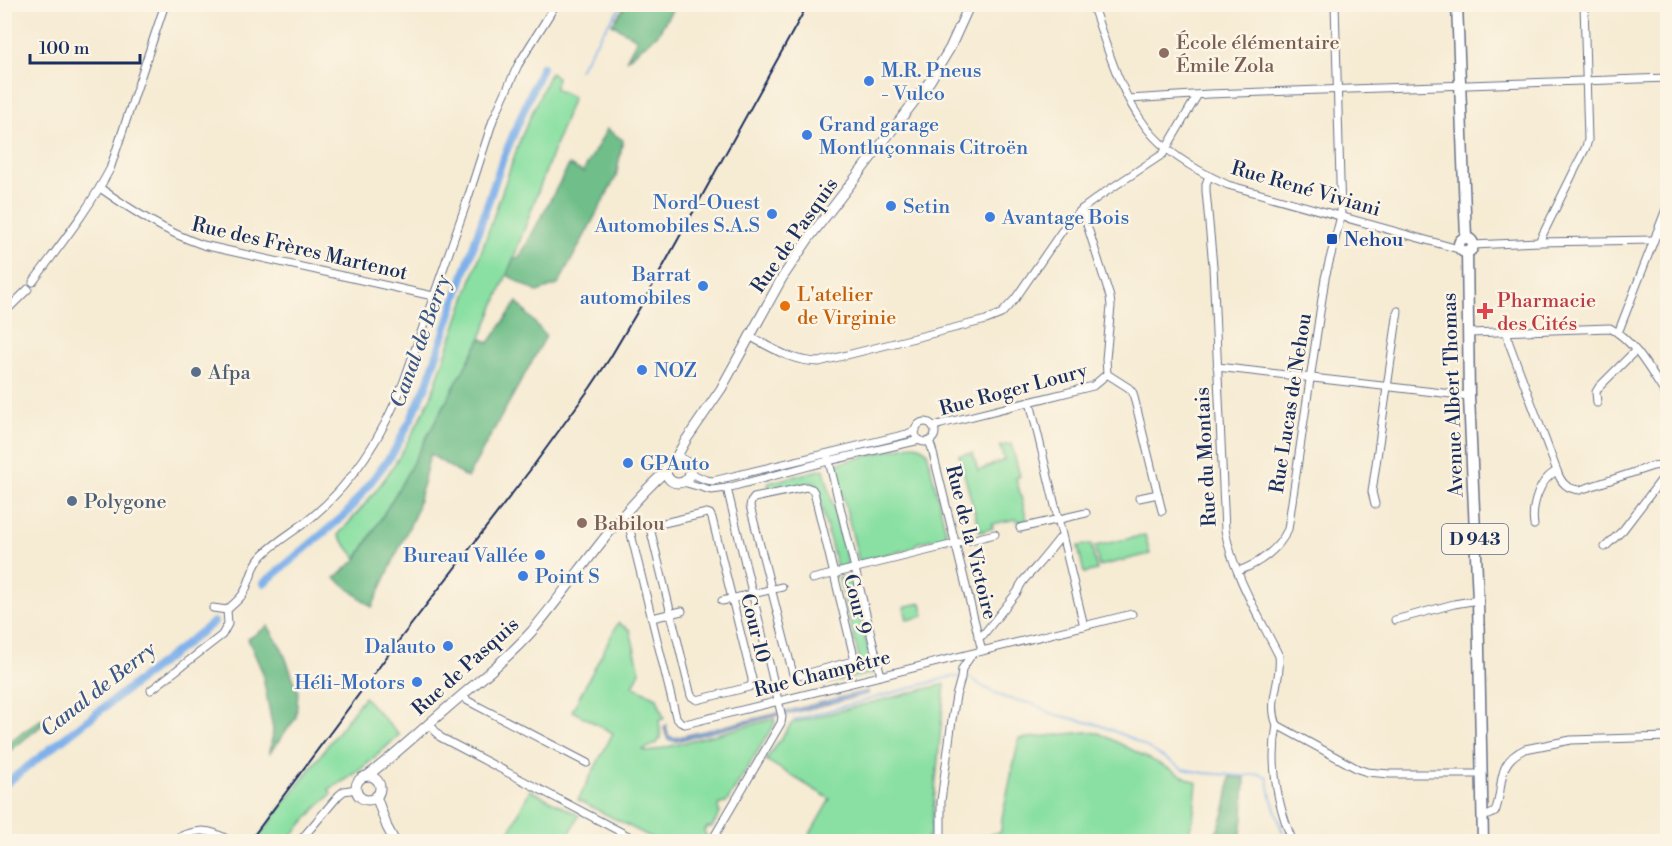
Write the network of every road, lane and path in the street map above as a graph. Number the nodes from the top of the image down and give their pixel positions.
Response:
1 (165, 4) edge
2 (556, 4) edge
3 (970, 4) edge
4 (1092, 4) edge
5 (1335, 4) edge
6 (1457, 4) edge
7 (1584, 4) edge
8 (1668, 78) edge
9 (1586, 81) junction
10 (1460, 85) junction
11 (1338, 90) junction
12 (1197, 96) junction
13 (1129, 99) junction
14 (1167, 149) junction
15 (1209, 176) junction
16 (100, 188) junction
17 (1668, 204) edge
18 (1082, 209) junction
19 (1341, 216) junction
20 (1655, 236) junction
21 (1668, 239) edge
22 (1539, 242) junction
23 (1467, 246) junction
24 (433, 296) junction
25 (1398, 311) dead end
26 (4, 313) edge
27 (1507, 332) junction
28 (1469, 333) junction
29 (1618, 333) junction
30 (749, 336) junction
31 (1635, 351) junction
32 (1217, 366) junction
33 (1107, 374) junction
34 (1311, 378) junction
35 (1388, 387) junction
36 (1469, 396) junction
37 (1668, 398) edge
38 (1030, 402) junction
39 (1597, 403) dead end
40 (933, 427) junction
41 (693, 430) junction
42 (916, 430) junction
43 (920, 440) junction
44 (929, 441) junction
45 (828, 457) junction
46 (674, 460) junction
47 (1668, 464) edge
48 (688, 468) junction
49 (667, 471) junction
50 (1557, 471) junction
51 (1668, 471) edge
52 (671, 481) junction
53 (683, 482) junction
54 (648, 487) junction
55 (727, 488) junction
56 (1158, 494) junction
57 (1139, 498) dead end
58 (1376, 504) dead end
59 (1162, 511) dead end
60 (1086, 513) dead end
61 (1058, 519) junction
62 (1534, 525) dead end
63 (1020, 528) dead end
64 (630, 530) dead end
65 (995, 534) dead end
66 (1062, 538) junction
67 (956, 544) junction
68 (1605, 547) dead end
69 (855, 569) junction
70 (1238, 571) junction
71 (834, 574) junction
72 (812, 579) dead end
73 (782, 587) dead end
74 (771, 590) junction
75 (753, 594) junction
76 (732, 599) junction
77 (1478, 600) junction
78 (722, 601) dead end
79 (213, 608) dead end
80 (227, 610) junction
81 (682, 611) dead end
82 (671, 614) junction
83 (1132, 614) dead end
84 (652, 618) junction
85 (1395, 620) dead end
86 (1084, 626) junction
87 (978, 637) junction
88 (982, 651) junction
89 (972, 654) junction
90 (881, 676) junction
91 (151, 690) dead end
92 (462, 695) junction
93 (779, 701) junction
94 (429, 723) junction
95 (1277, 725) junction
96 (1668, 737) edge
97 (394, 756) junction
98 (587, 763) dead end
99 (1480, 774) junction
100 (367, 776) junction
101 (378, 783) junction
102 (356, 789) junction
103 (373, 798) junction
104 (1482, 816) junction
105 (169, 842) edge
106 (231, 842) edge
107 (299, 842) edge
108 (395, 842) edge
109 (640, 842) edge
110 (711, 842) edge
111 (941, 842) edge
112 (1293, 842) edge
113 (1483, 842) edge

1 - 16 street
2 - 24 street
3 - 30 main road, Rue de Pasquis
4 - 13 street, Rue René Viviani
5 - 11 street, Rue Lucas de Nehou
6 - 10 main road, Avenue Albert Thomas / D 943
7 - 9 street
8 - 9 street
9 - 10 street
9 - 22 street
10 - 11 street
10 - 23 main road, Avenue Albert Thomas / D 943
11 - 12 street
11 - 19 street, Rue Lucas de Nehou
12 - 13 street
12 - 14 street
13 - 14 street, Rue René Viviani
14 - 15 street, Rue René Viviani
14 - 18 street
15 - 19 street, Rue René Viviani
15 - 32 street, Rue du Montais
16 - 24 street, Rue des Frères Martenot
16 - 26 street
17 - 20 street
18 - 30 street
18 - 33 street, Rue Roger Loury
19 - 23 street, Rue René Viviani
19 - 34 street, Rue Lucas de Nehou
20 - 21 street
20 - 22 street, Rue René Viviani
20 - 29 street
22 - 23 street, Rue René Viviani
23 - 28 main road, Avenue Albert Thomas / D 943
24 - 80 street
25 - 35 street
27 - 28 street
27 - 29 street
27 - 50 street
28 - 36 main road, Avenue Albert Thomas / D 943
29 - 31 street
30 - 41 main road, Rue de Pasquis
31 - 37 street
31 - 39 street
32 - 34 street
32 - 70 street, Rue du Montais
33 - 38 street, Rue Roger Loury
33 - 56 street
34 - 35 street
34 - 70 street, Rue Lucas de Nehou
35 - 36 street
35 - 58 street
36 - 77 main road, Avenue Albert Thomas / D 943
38 - 40 street, Rue Roger Loury
38 - 61 street
40 - 42 street, Rue Roger Loury
40 - 44 street, Rue Roger Loury
41 - 46 main road, Rue de Pasquis
41 - 48 main road, Rue de Pasquis
42 - 43 street, Rue Roger Loury
42 - 45 street, Rue Roger Loury
43 - 44 street, Rue Roger Loury
43 - 45 street, Rue Roger Loury
44 - 67 street, Rue de la Victoire
45 - 48 street, Rue Roger Loury
45 - 55 street, Rue Roger Loury
45 - 69 street
46 - 48 main road
46 - 49 main road
47 - 50 street
48 - 53 main road
49 - 52 main road
49 - 54 main road, Rue de Pasquis
50 - 62 street
51 - 68 street
52 - 53 main road
52 - 54 main road
53 - 55 street, Rue Roger Loury
54 - 92 main road, Rue de Pasquis
55 - 75 street
56 - 57 street
56 - 59 street
60 - 61 street
61 - 63 street
61 - 66 street
64 - 84 street
65 - 67 street
66 - 86 street
66 - 87 street
67 - 69 street
67 - 87 street, Rue de la Victoire
69 - 71 street
69 - 90 street
70 - 95 street, Rue du Montais
71 - 72 street
71 - 74 street, Cour 9
71 - 74 street, Cour 9
73 - 74 street
74 - 75 street
75 - 76 street
75 - 93 street
76 - 78 street
76 - 82 street, Cour 10
76 - 82 street, Cour 10
77 - 85 street
77 - 99 main road, Avenue Albert Thomas / D 943
79 - 80 street
80 - 91 street
81 - 82 street
82 - 84 street
83 - 86 street, Rue Champêtre
84 - 93 street, Rue Champêtre
86 - 88 street, Rue Champêtre
87 - 88 street, Rue de la Victoire
88 - 89 street, Rue Champêtre
89 - 90 street, Rue Champêtre
89 - 111 street
90 - 93 street, Rue Champêtre
92 - 94 main road, Rue de Pasquis
92 - 98 street
93 - 110 street
94 - 97 main road, Rue de Pasquis
94 - 109 street
95 - 99 street
95 - 112 street, Rue du Montais
96 - 104 street
97 - 100 main road, Rue de Pasquis
97 - 101 main road, Rue de Pasquis
99 - 104 main road, D 943
100 - 101 main road
100 - 102 main road
101 - 103 main road
102 - 103 main road
102 - 107 street
103 - 108 main road
104 - 113 main road, D 943
105 - 106 street

